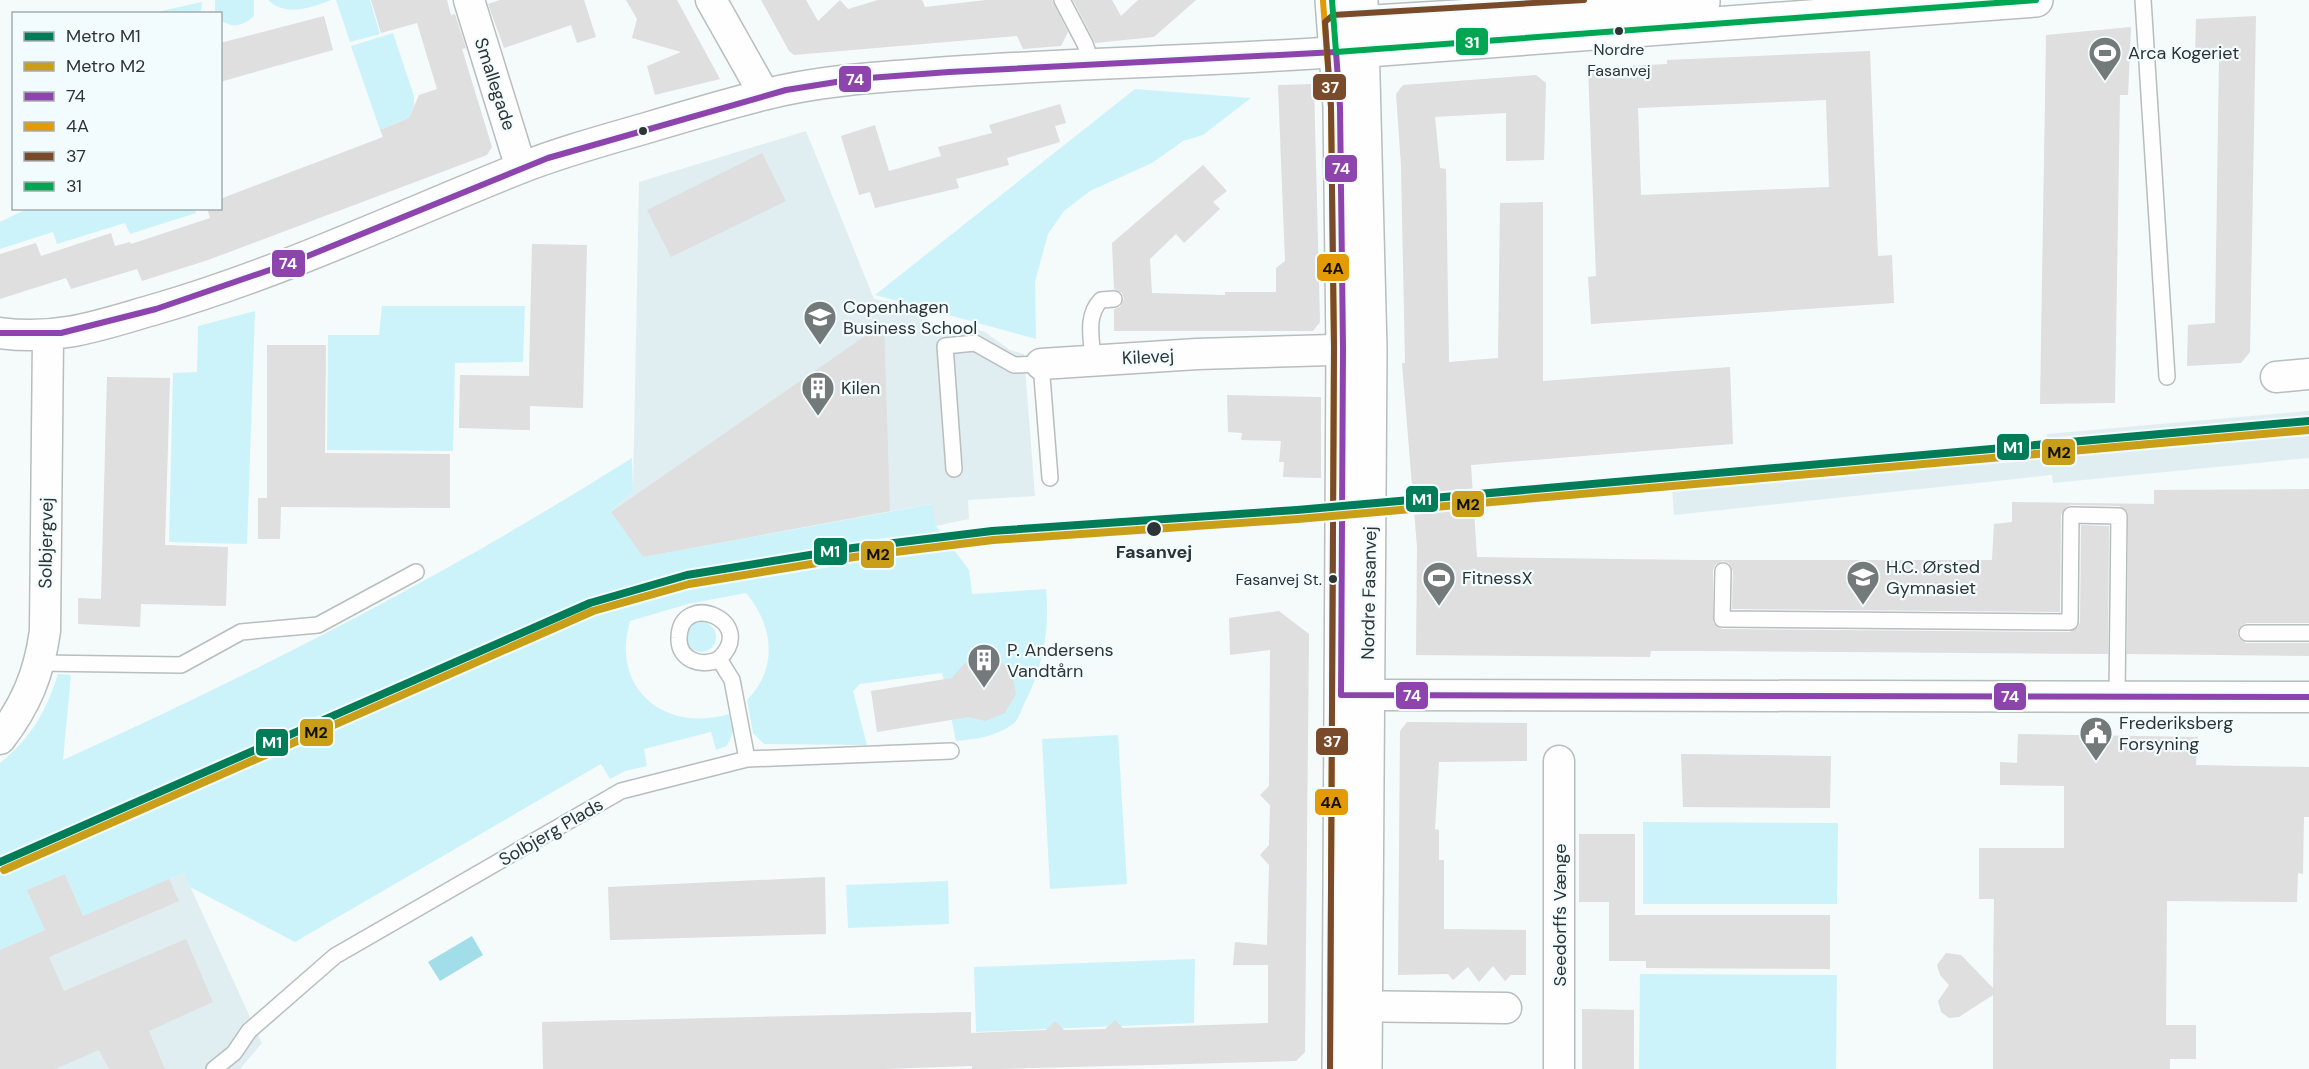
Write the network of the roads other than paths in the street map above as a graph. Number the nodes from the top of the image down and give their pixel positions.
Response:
1 (469, 0) edge
2 (711, 0) edge
3 (1062, 0) edge
4 (1734, 0) edge
5 (2036, 0) edge
6 (2143, 0) edge
7 (1912, 4) edge
8 (1567, 22) junction
9 (1348, 25) edge
10 (1092, 64) junction
11 (764, 94) junction
12 (521, 168) junction
13 (1114, 299) dead end
14 (0, 333) edge
15 (48, 337) junction
16 (1356, 349) junction
17 (1093, 360) junction
18 (1041, 364) junction
19 (2309, 374) edge
20 (2167, 377) dead end
21 (2276, 377) dead end
22 (954, 469) dead end
23 (1050, 478) dead end
24 (1723, 571) dead end
25 (416, 572) dead end
26 (2247, 633) dead end
27 (2309, 633) edge
28 (719, 659) dead end
29 (40, 663) junction
30 (1354, 695) junction
31 (2117, 696) junction
32 (2309, 697) edge
33 (0, 739) edge
34 (951, 751) dead end
35 (747, 759) junction
36 (1559, 761) dead end
37 (1352, 1006) junction
38 (1506, 1008) dead end
39 (214, 1069) edge
40 (1339, 1069) edge
41 (1365, 1069) edge
42 (1559, 1069) edge

1 - 12 street, Smallegade
2 - 11 street
3 - 10 lane
4 - 8 street
5 - 7 street
6 - 20 lane
7 - 8 street
8 - 9 street
9 - 10 street
9 - 16 street, Nordre Fasanvej
10 - 11 street
11 - 12 street
12 - 15 street
13 - 17 lane
14 - 15 street
15 - 29 street, Solbjergvej
16 - 17 street, Kilevej
16 - 30 street, Nordre Fasanvej
17 - 18 street, Kilevej
18 - 22 lane
18 - 23 lane
19 - 21 street
24 - 31 lane
25 - 29 lane
26 - 27 lane
28 - 35 lane
29 - 33 street, Solbjergvej
30 - 31 street
30 - 37 street, Nordre Fasanvej
31 - 32 street
34 - 35 lane, Solbjerg Plads
35 - 39 lane, Solbjerg Plads
36 - 42 street, Seedorffs Vænge
37 - 38 street
37 - 40 street, Nordre Fasanvej
37 - 41 street, Nordre Fasanvej

